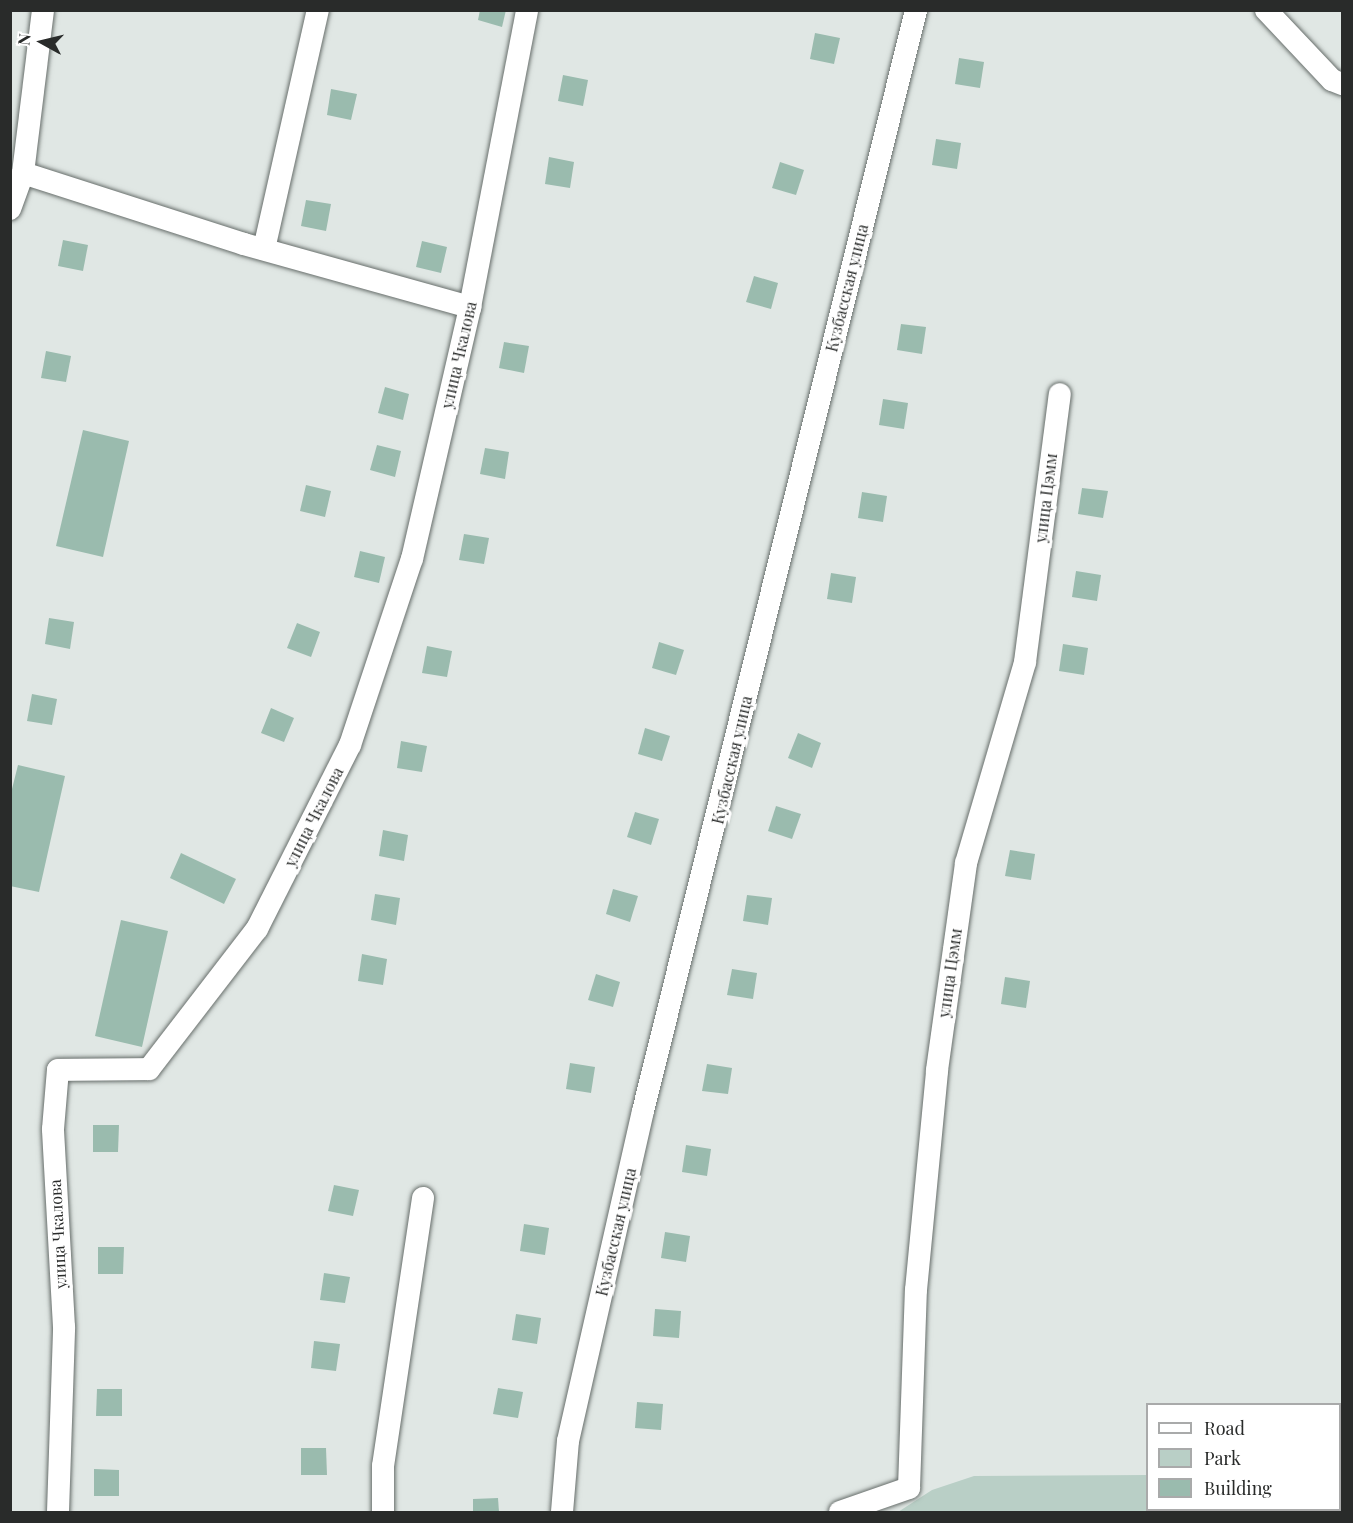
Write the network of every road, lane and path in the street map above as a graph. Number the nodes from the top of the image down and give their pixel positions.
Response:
1 (43, 10) edge
2 (318, 10) edge
3 (527, 10) edge
4 (916, 10) edge
5 (1266, 10) edge
6 (1342, 84) edge
7 (23, 173) junction
8 (10, 209) edge
9 (264, 249) junction
10 (470, 307) junction
11 (1060, 394) dead end
12 (423, 1198) dead end
13 (58, 1512) edge
14 (383, 1512) edge
15 (562, 1512) edge
16 (840, 1512) edge

1 - 7 street
2 - 9 street
3 - 10 street, улица Чкалова
4 - 15 street, Кузбасская улица
5 - 6 street
7 - 8 street
7 - 9 street
9 - 10 street
10 - 13 street, улица Чкалова
11 - 16 street, улица Цэмм
12 - 14 street

